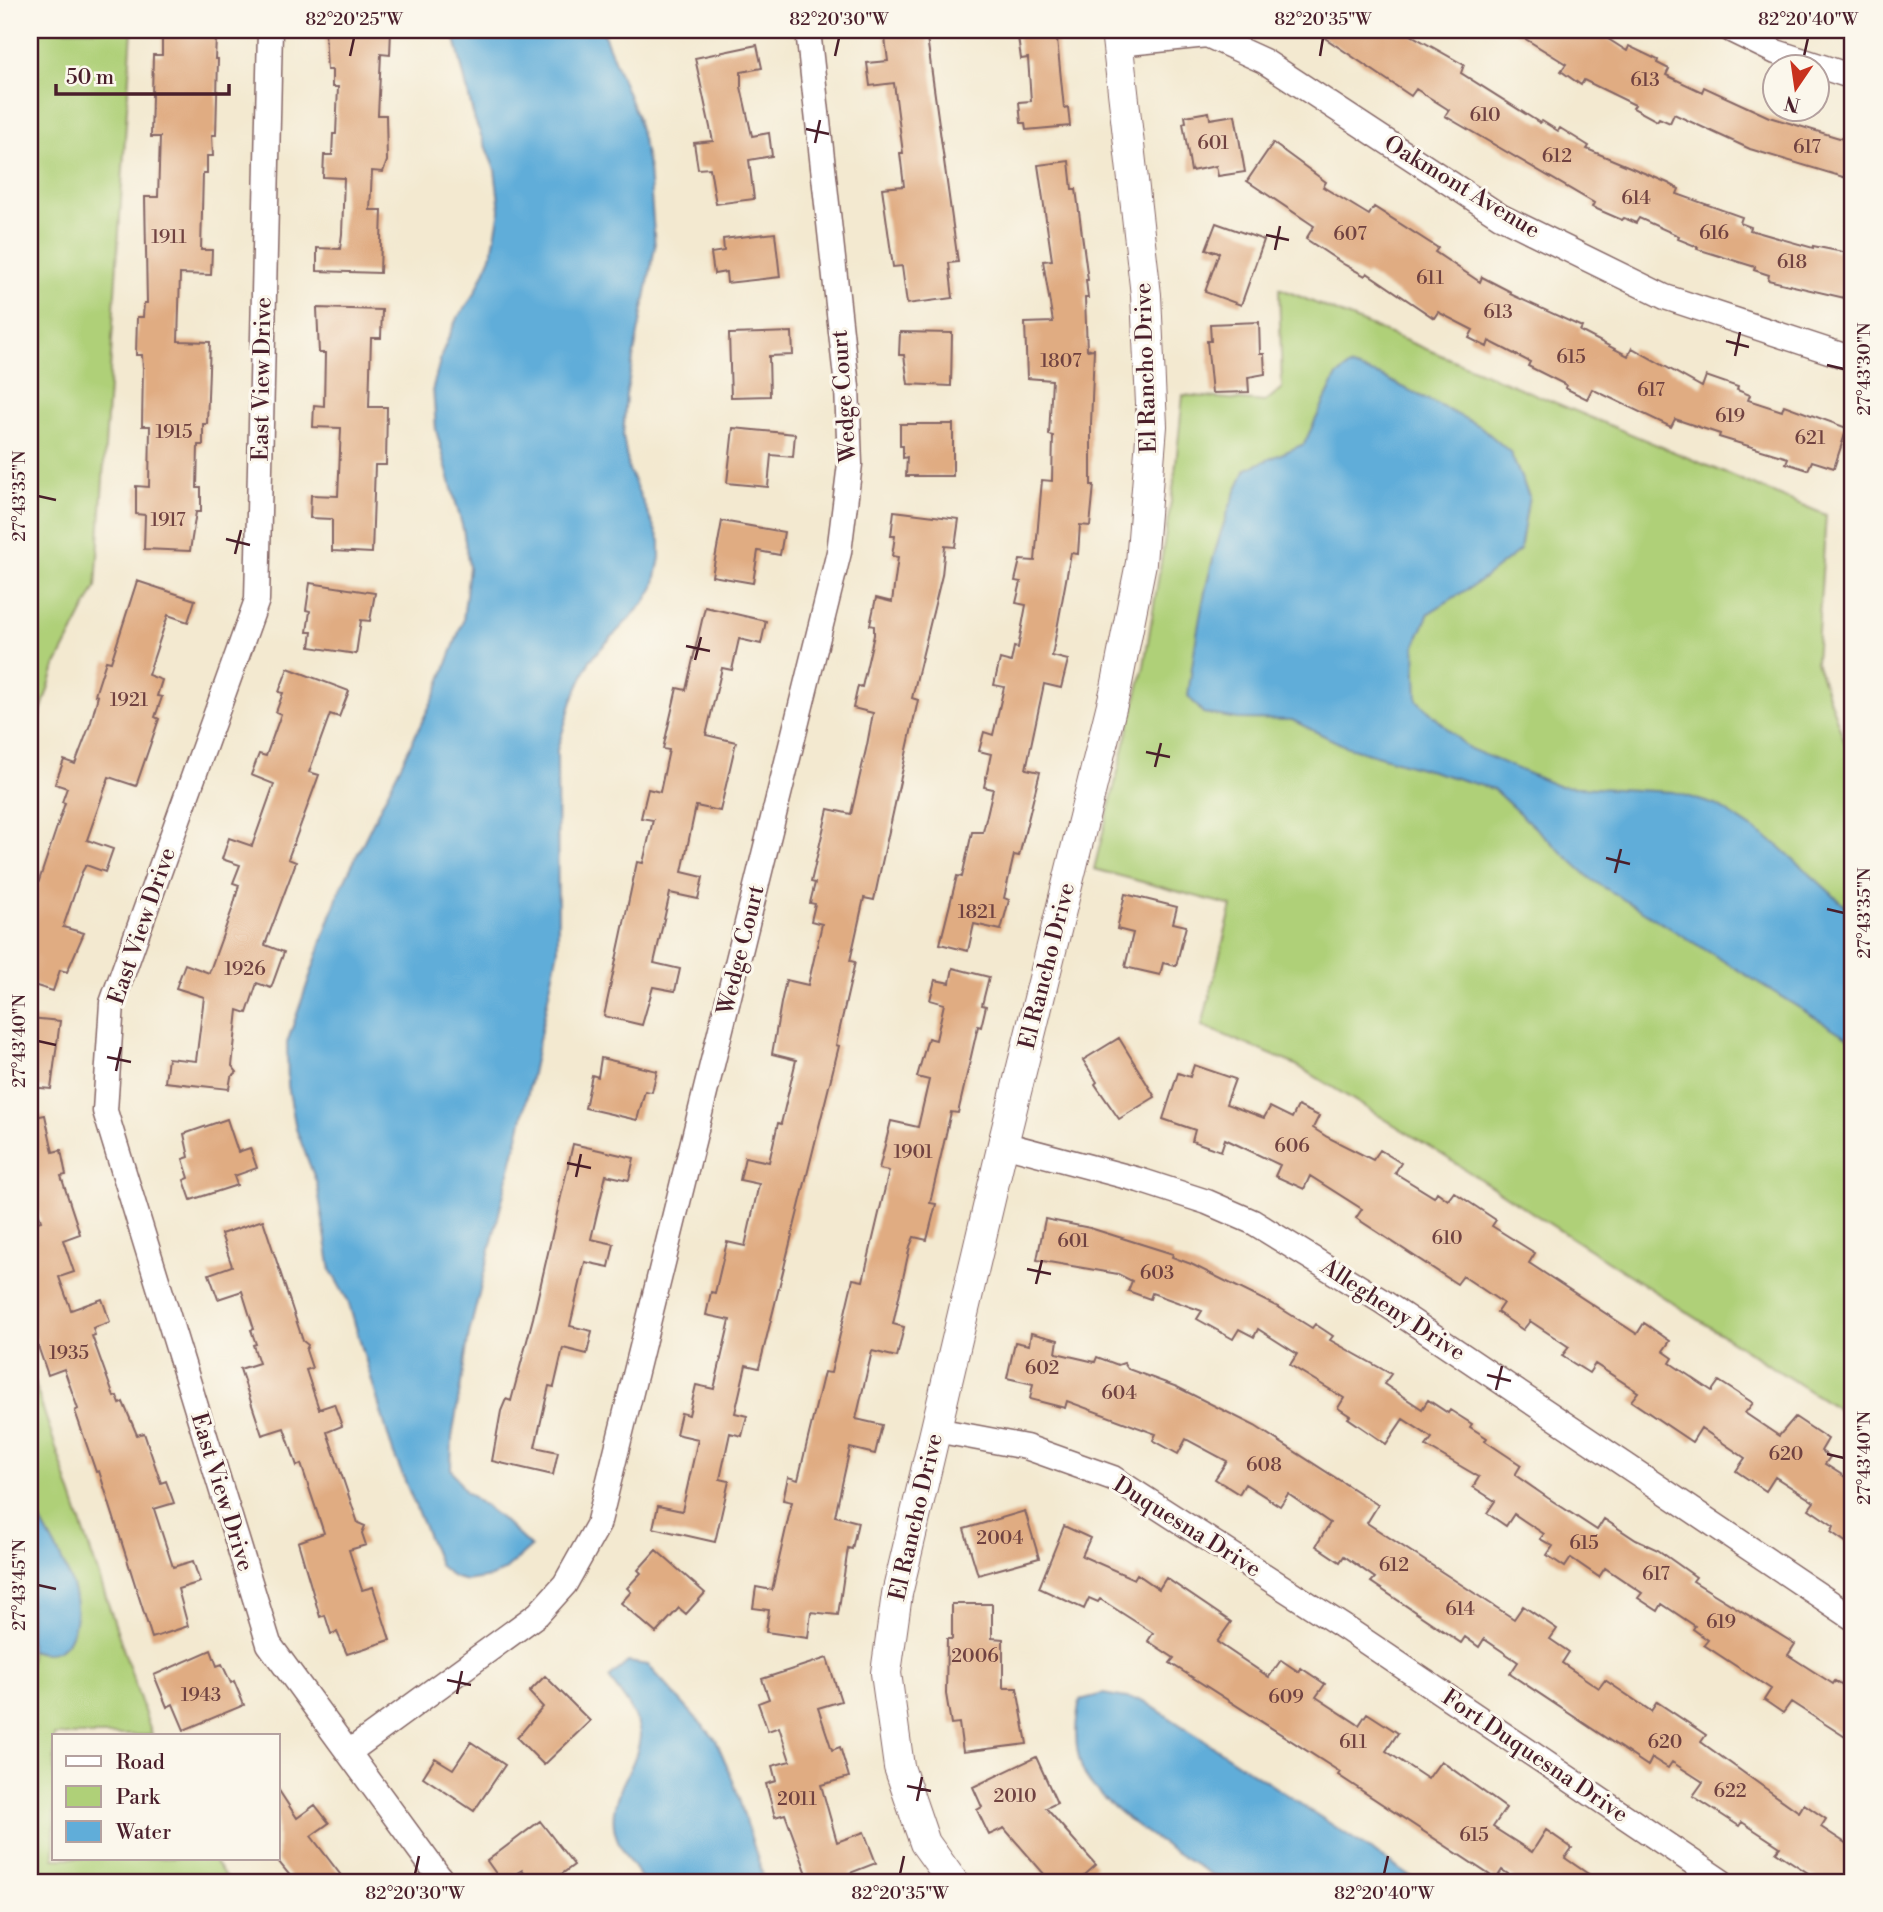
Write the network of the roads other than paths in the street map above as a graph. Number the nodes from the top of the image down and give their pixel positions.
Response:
1 (271, 30) edge
2 (808, 30) edge
3 (1731, 30) edge
4 (1117, 37) edge
5 (1853, 77) edge
6 (1853, 359) edge
7 (1003, 1144) junction
8 (936, 1430) junction
9 (1853, 1618) edge
10 (1347, 1629) joint
11 (349, 1752) junction
12 (443, 1882) edge
13 (953, 1882) edge
14 (1722, 1882) edge

1 - 11 street, East View Drive
2 - 11 street, Wedge Court
3 - 5 street
4 - 6 street, Oakmont Avenue
4 - 7 street, El Rancho Drive
7 - 8 street, El Rancho Drive
7 - 9 street, Allegheny Drive
8 - 10 street, Duquesna Drive
8 - 13 street, El Rancho Drive
10 - 14 street, Fort Duquesna Drive
11 - 12 street, East View Drive

